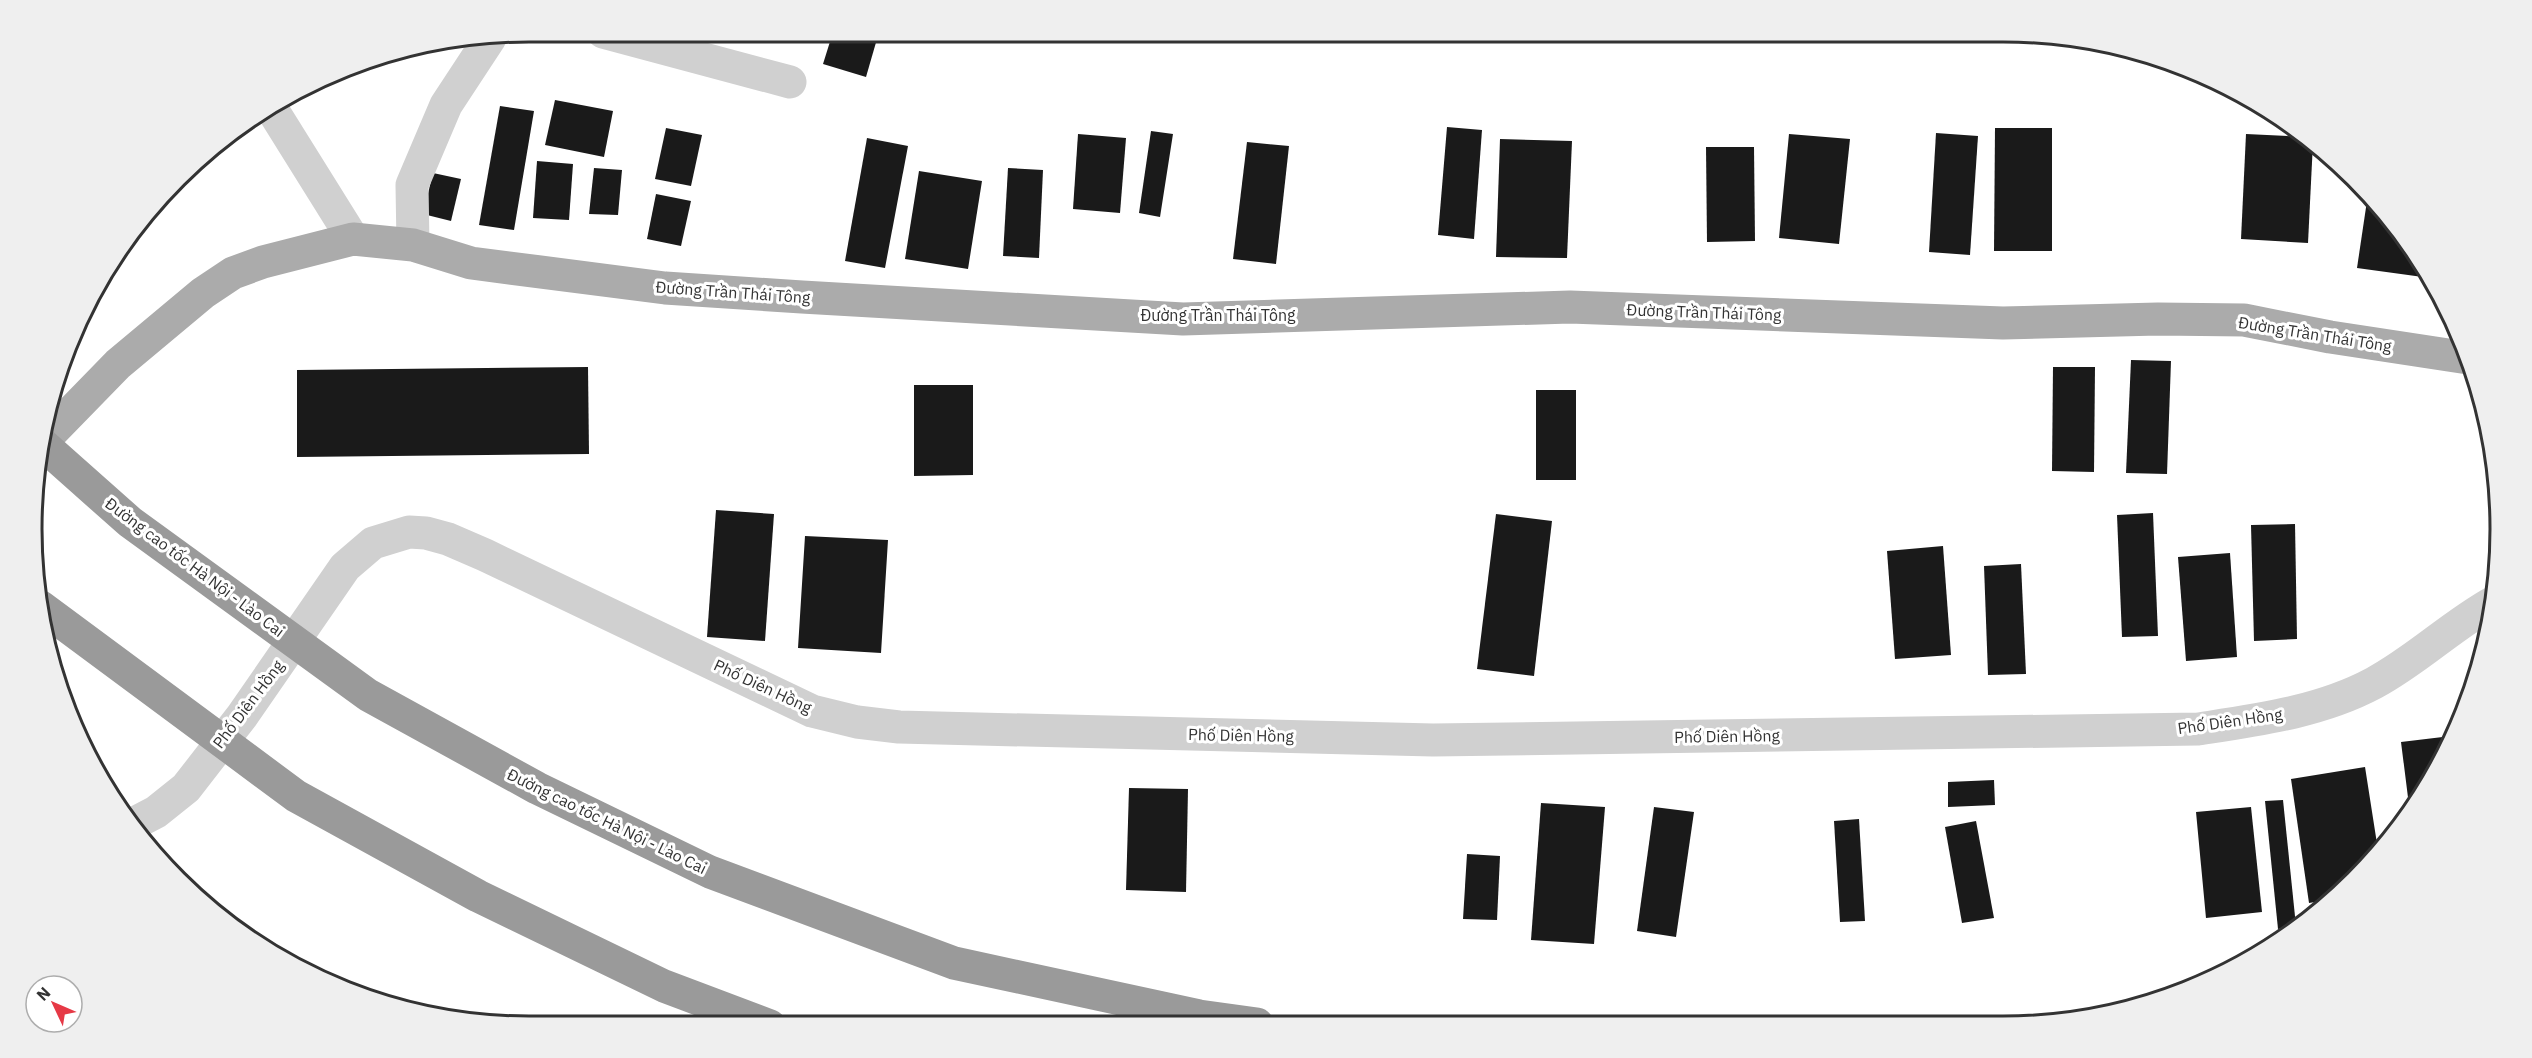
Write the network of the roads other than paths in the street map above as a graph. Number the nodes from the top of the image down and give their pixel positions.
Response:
1 (640, 42) edge
2 (486, 44) edge
3 (790, 82) dead end
4 (275, 114) edge
5 (352, 239) junction
6 (413, 246) junction
7 (2458, 356) edge
8 (51, 432) edge
9 (48, 450) edge
10 (2484, 607) edge
11 (49, 614) edge
12 (140, 821) edge
13 (744, 1016) edge
14 (1199, 1016) edge

1 - 3 street
2 - 6 street
4 - 5 street
5 - 6 main road, Đường Trần Thái Tông
5 - 8 main road, Đường Trần Thái Tông
6 - 7 main road, Đường Trần Thái Tông
9 - 14 highway, Đường cao tốc Hà Nội - Lào Cai
10 - 12 street, Phố Diên Hồng
11 - 13 highway

